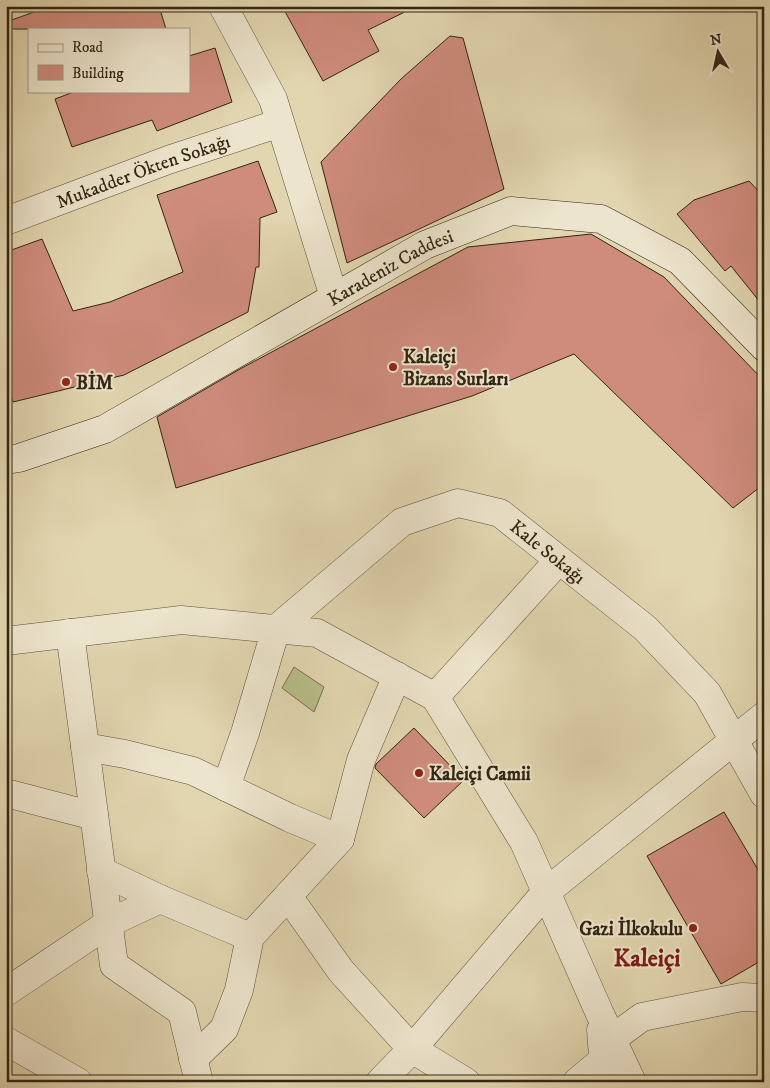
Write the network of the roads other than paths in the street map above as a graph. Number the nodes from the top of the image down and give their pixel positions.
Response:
1 (223, 6) edge
2 (280, 123) junction
3 (6, 221) edge
4 (334, 297) junction
5 (764, 347) edge
6 (6, 460) edge
7 (559, 560) junction
8 (276, 629) junction
9 (70, 633) junction
10 (6, 641) edge
11 (397, 676) junction
12 (435, 697) junction
13 (764, 716) edge
14 (734, 741) junction
15 (85, 747) junction
16 (226, 787) junction
17 (6, 793) edge
18 (764, 794) edge
19 (94, 816) junction
20 (340, 839) junction
21 (101, 871) junction
22 (546, 892) junction
23 (288, 896) junction
24 (160, 899) junction
25 (108, 923) junction
26 (250, 937) junction
27 (6, 992) edge
28 (764, 998) edge
29 (6, 1041) edge
30 (412, 1049) junction
31 (607, 1060) edge
32 (196, 1071) edge
33 (70, 1080) edge
34 (380, 1082) edge
35 (466, 1082) edge
36 (577, 1082) edge
37 (632, 1082) edge

1 - 2 street
2 - 3 street, Mukadder Ökten Sokağı
2 - 4 street
4 - 5 street, Karadeniz Caddesi
4 - 6 street, Karadeniz Caddesi
7 - 8 street, Kale Sokağı
7 - 12 street
7 - 14 street, Kale Sokağı
8 - 9 street
8 - 11 street
8 - 16 street
9 - 10 street
9 - 15 street
11 - 12 street
11 - 20 street
12 - 22 street
13 - 14 street
14 - 18 street, Kale Sokağı
14 - 22 street
15 - 16 street
15 - 19 street
16 - 20 street
17 - 19 street
19 - 21 street
20 - 23 street
21 - 24 street
21 - 25 street
22 - 30 street
22 - 31 street
23 - 26 street
23 - 30 street
24 - 25 street
24 - 26 street
25 - 27 street
25 - 32 street
26 - 32 street
28 - 31 street
29 - 33 street
30 - 34 street
30 - 35 street
31 - 36 street
31 - 37 street

